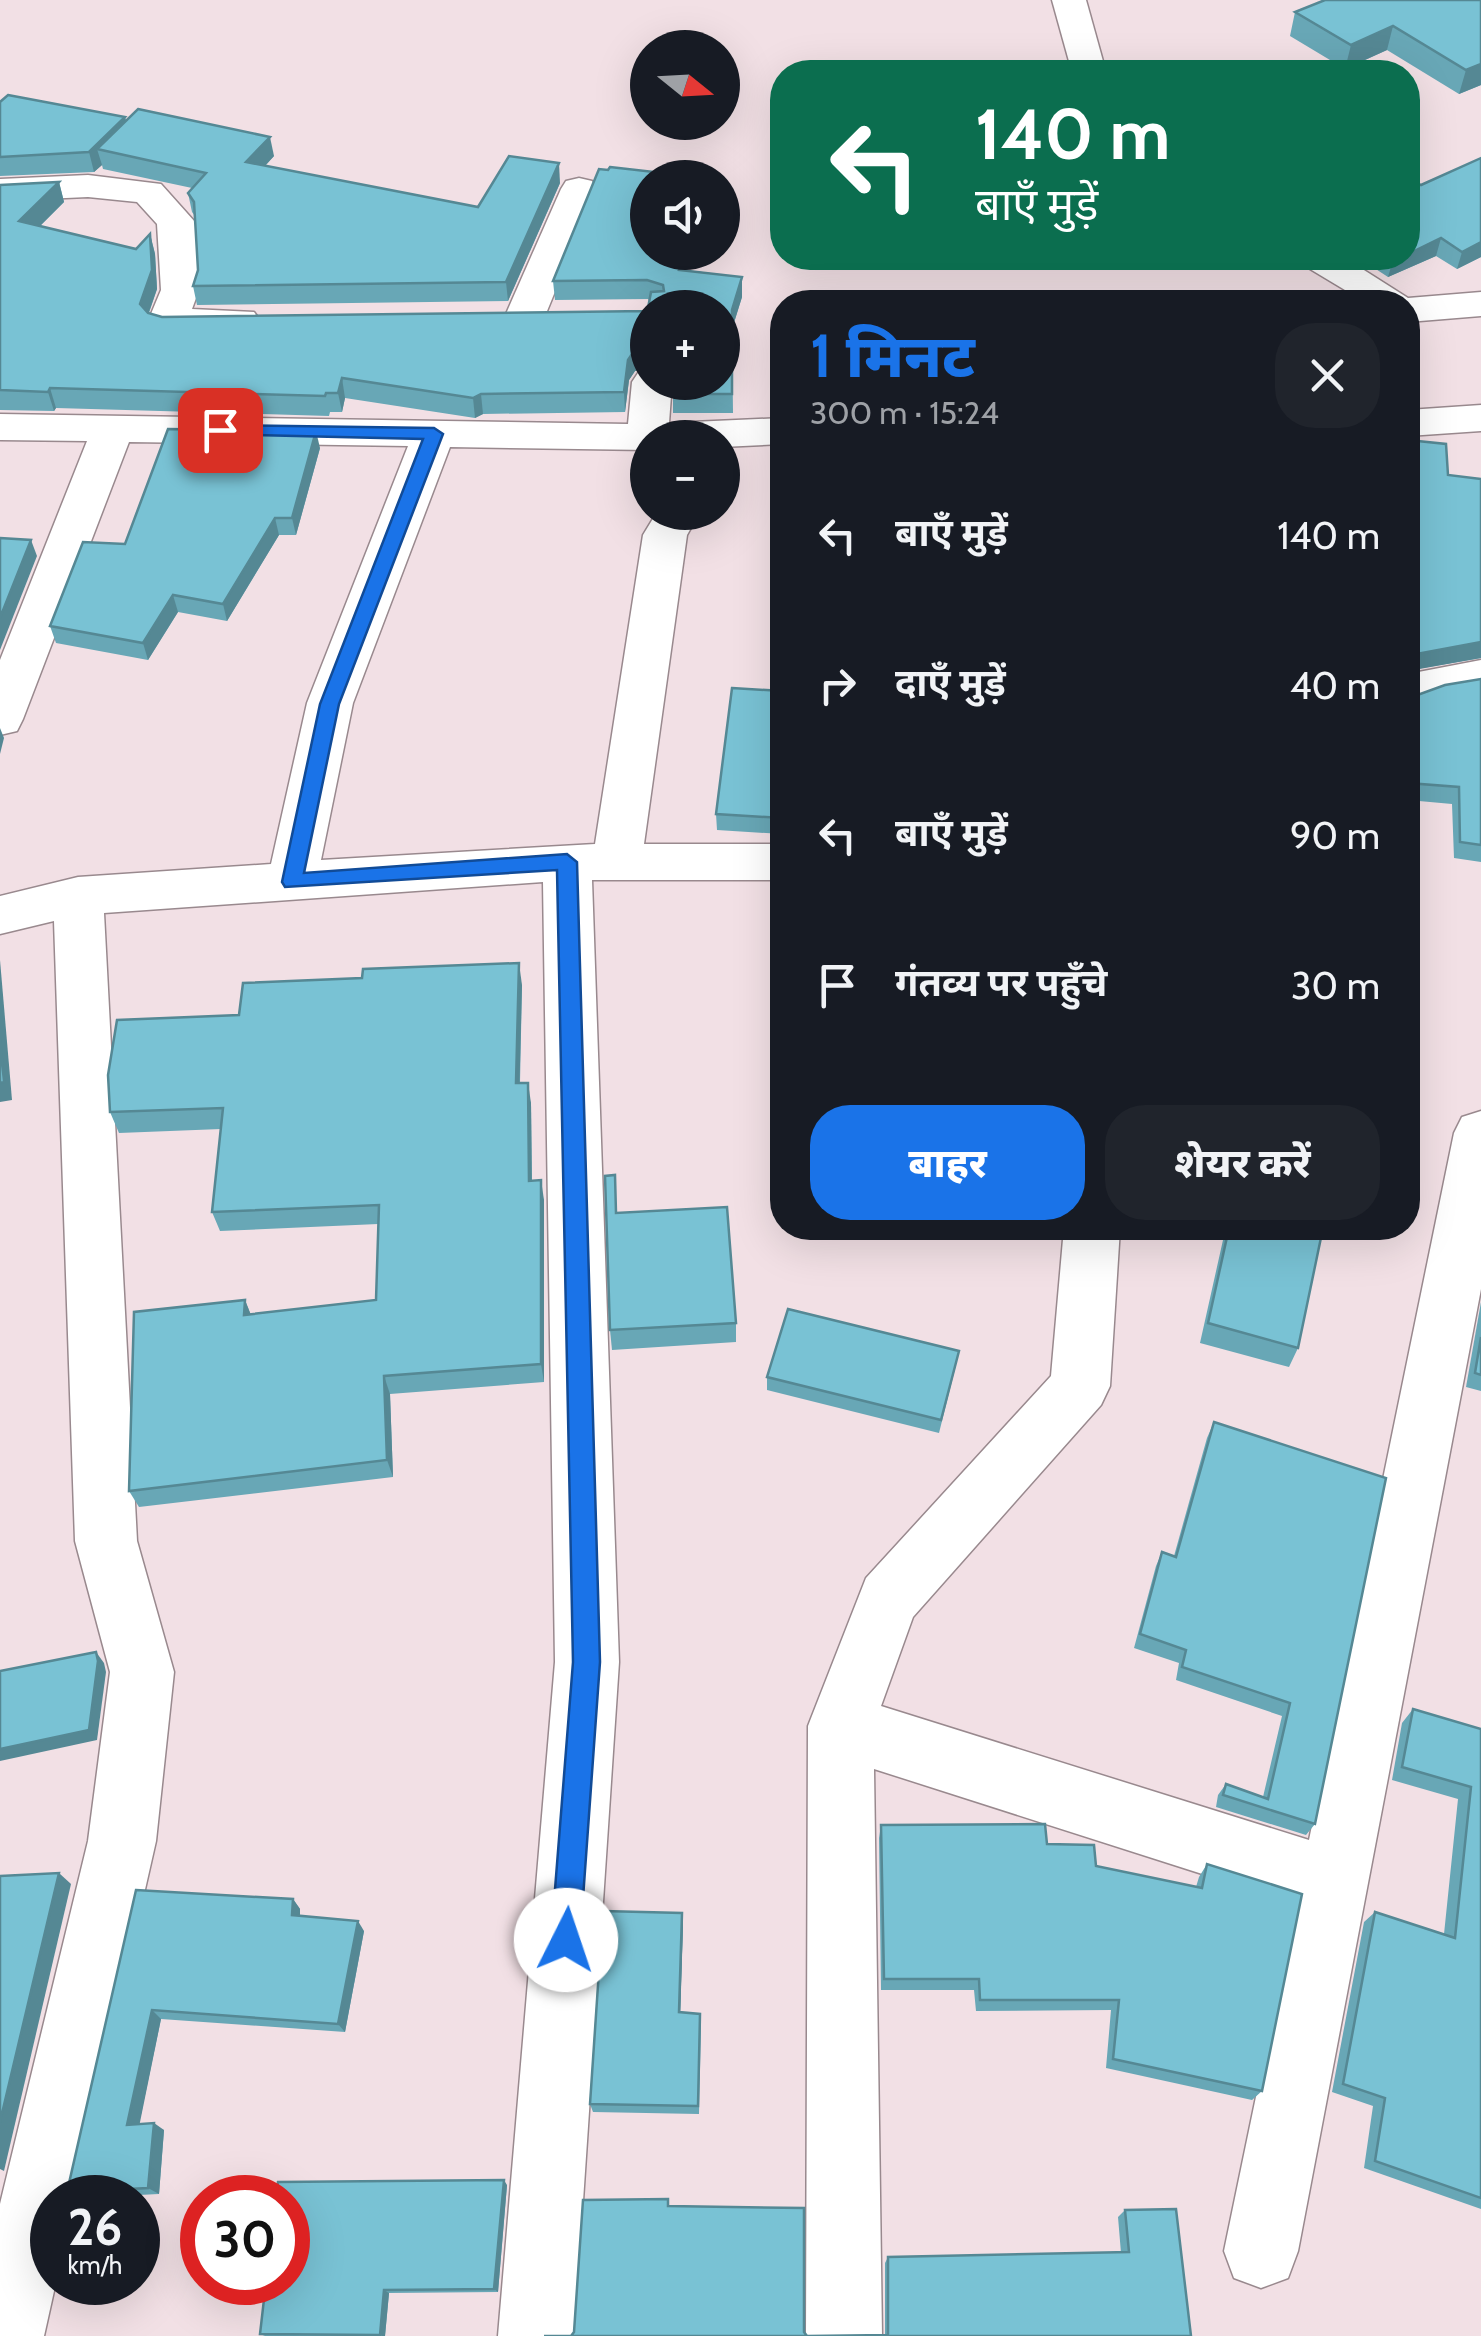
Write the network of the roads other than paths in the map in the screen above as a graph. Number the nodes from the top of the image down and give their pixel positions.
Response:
1 (1069, 0) edge
2 (1086, 60) edge
3 (579, 189) dead end
4 (0, 190) edge
5 (1339, 270) edge
6 (1372, 290) edge
7 (1481, 304) edge
8 (1420, 309) edge
9 (524, 316) edge
10 (279, 319) edge
11 (1481, 418) edge
12 (1420, 422) edge
13 (0, 427) edge
14 (113, 429) junction
15 (770, 433) edge
16 (434, 434) junction
17 (630, 436) edge
18 (740, 437) edge
19 (668, 530) edge
20 (1481, 676) edge
21 (1420, 687) edge
22 (0, 719) edge
23 (592, 862) junction
24 (770, 862) edge
25 (292, 882) junction
26 (78, 896) junction
27 (0, 915) edge
28 (1481, 1133) edge
29 (1091, 1240) edge
30 (840, 1726) junction
31 (1334, 1882) junction
32 (1260, 2251) dead end
33 (6, 2336) edge
34 (536, 2336) edge
35 (844, 2336) edge

1 - 2 street
3 - 9 street
4 - 10 street
5 - 6 street
7 - 8 street
11 - 12 street
13 - 14 street
14 - 16 street
14 - 22 street
15 - 18 street
16 - 17 street
16 - 25 street
19 - 23 street
20 - 21 street
23 - 24 street
23 - 25 street
23 - 34 street
25 - 26 street
26 - 27 street
26 - 33 street
28 - 31 street
29 - 30 street
30 - 31 street
30 - 35 street
31 - 32 street

